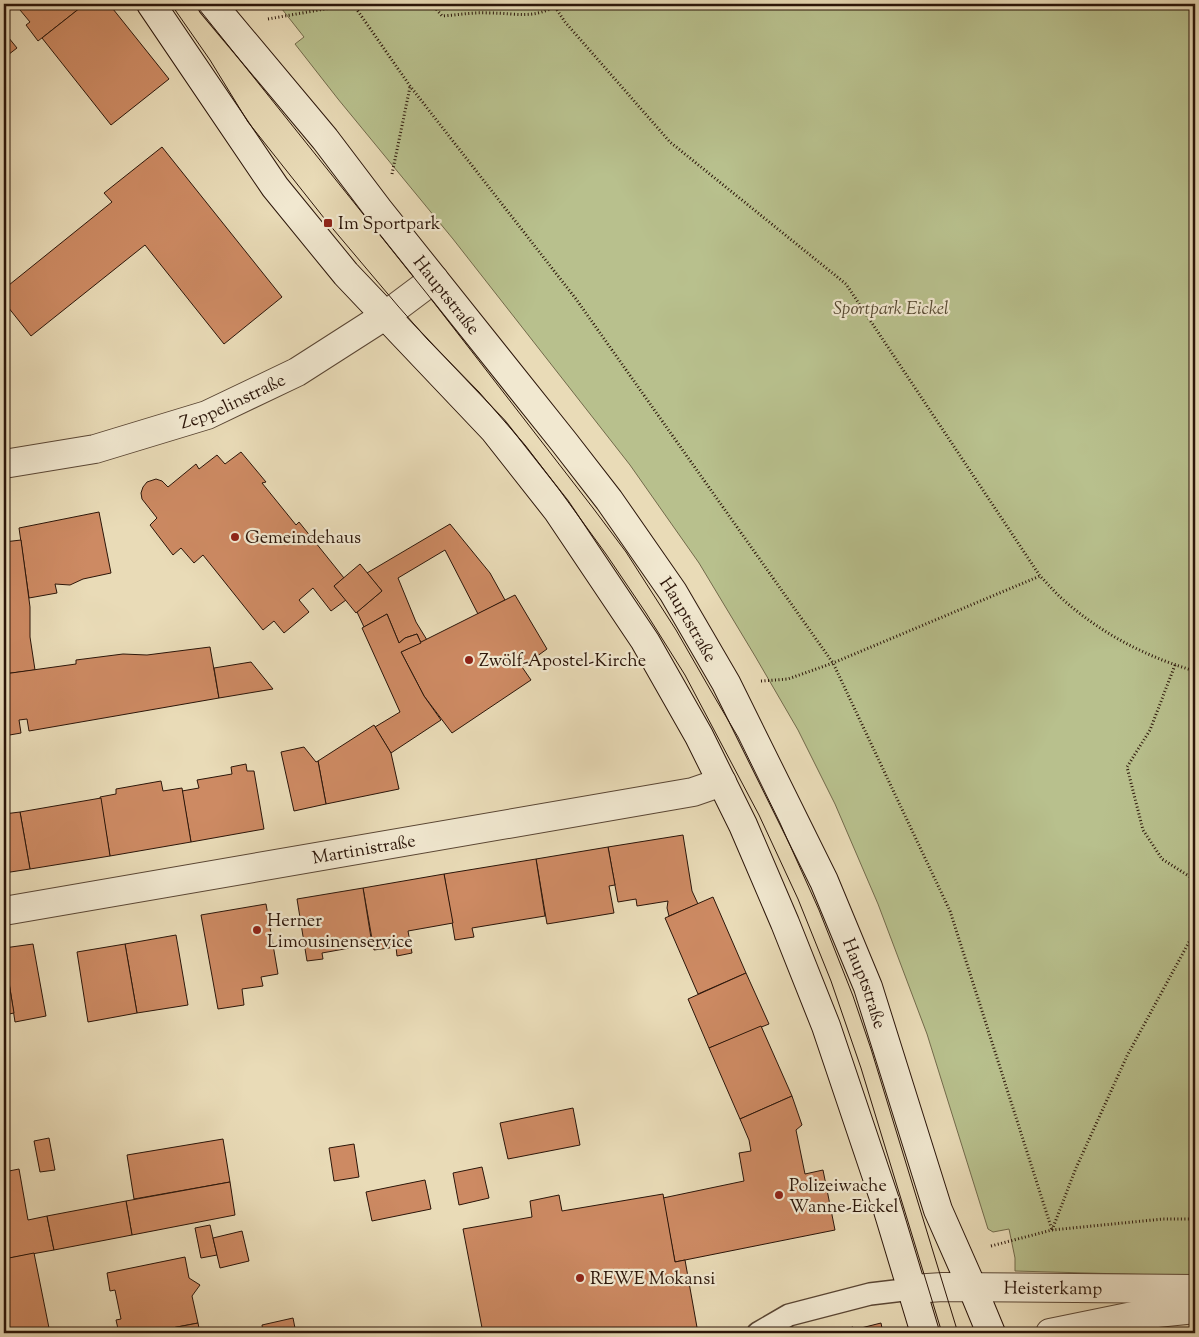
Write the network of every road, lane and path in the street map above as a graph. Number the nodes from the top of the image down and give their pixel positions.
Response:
1 (212, 4) edge
2 (353, 4) edge
3 (432, 4) edge
4 (560, 4) edge
5 (157, 6) edge
6 (555, 7) junction
7 (264, 20) dead end
8 (410, 86) junction
9 (392, 174) dead end
10 (434, 279) junction
11 (386, 315) junction
12 (4, 464) edge
13 (1040, 576) junction
14 (834, 663) junction
15 (1175, 665) junction
16 (1195, 670) edge
17 (761, 681) dead end
18 (722, 782) junction
19 (1195, 880) edge
20 (4, 911) edge
21 (1195, 931) edge
22 (1195, 1219) edge
23 (1052, 1230) junction
24 (991, 1246) dead end
25 (972, 1287) junction
26 (912, 1289) junction
27 (1195, 1289) edge
28 (1195, 1309) edge
29 (758, 1333) edge
30 (925, 1333) edge
31 (991, 1333) edge
32 (1050, 1333) edge

1 - 10 street, Hauptstraße
2 - 7 path
2 - 8 path
3 - 6 path
4 - 6 path
5 - 11 street
6 - 13 path
8 - 9 path
8 - 14 path
10 - 11 street, Zeppelinstraße
10 - 25 street, Hauptstraße
11 - 12 street, Zeppelinstraße
11 - 18 street
13 - 14 path
13 - 15 path
14 - 17 path
14 - 23 path
15 - 16 path
15 - 19 path
18 - 20 street, Martinistraße
18 - 26 street
21 - 23 path
22 - 23 path
23 - 24 path
25 - 26 street, Heisterkamp
25 - 27 street, Heisterkamp
25 - 31 street, Hauptstraße
26 - 29 lane
26 - 30 street
28 - 32 street, Heisterkamp

